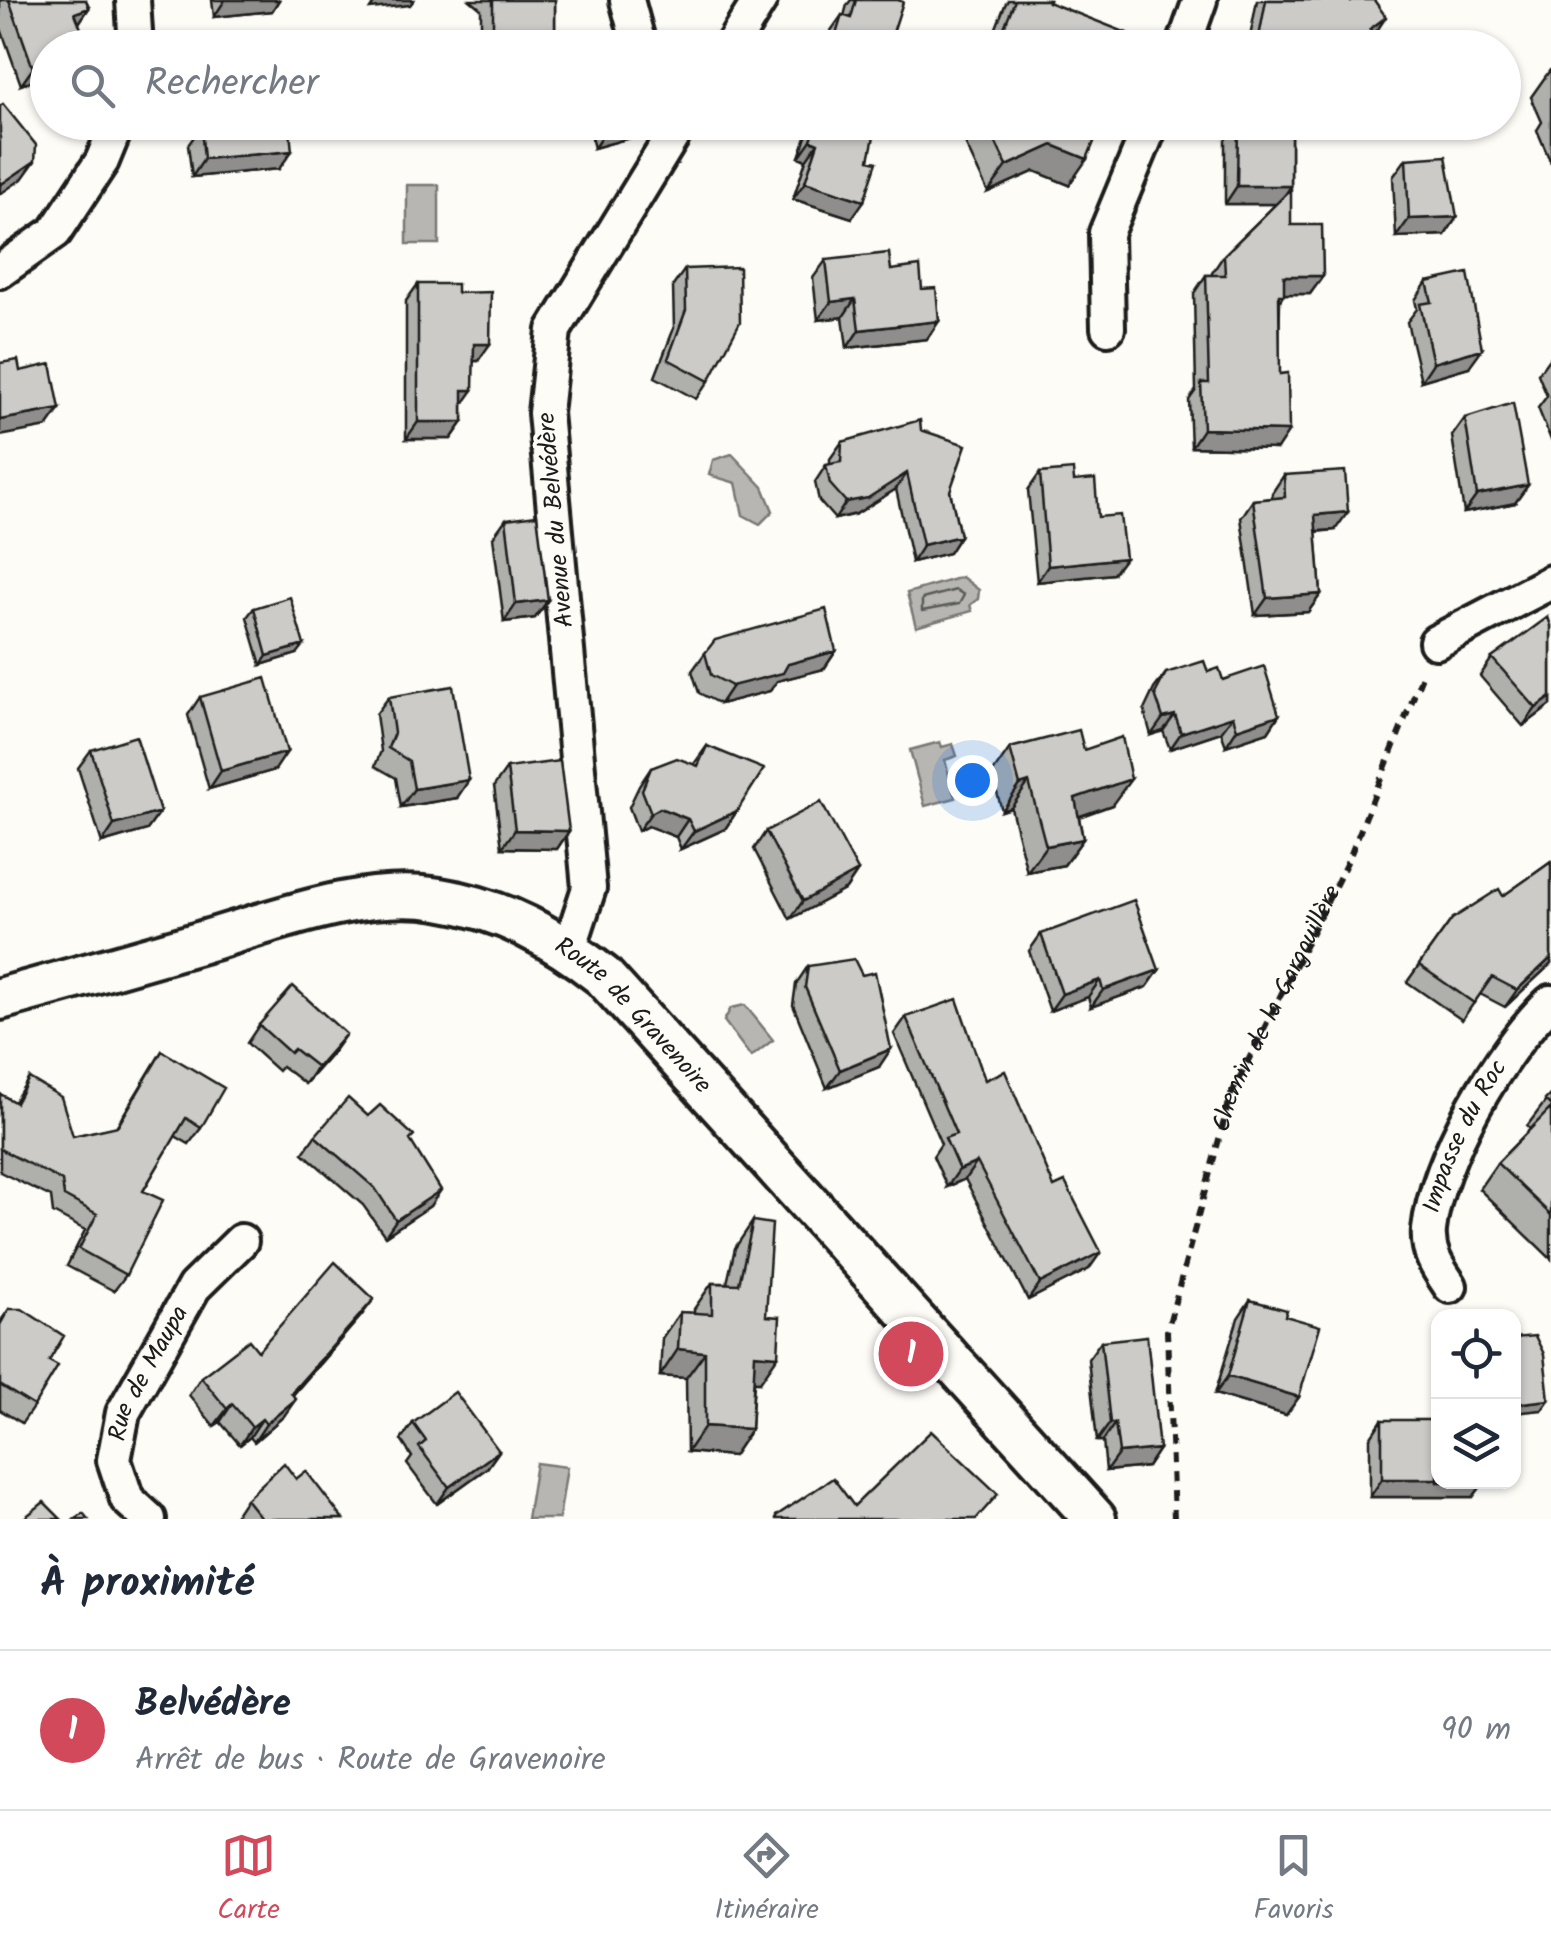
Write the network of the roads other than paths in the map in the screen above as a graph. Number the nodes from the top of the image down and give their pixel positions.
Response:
1 (133, 0) edge
2 (627, 0) edge
3 (760, 0) edge
4 (1200, 0) edge
5 (135, 30) edge
6 (635, 30) edge
7 (741, 30) edge
8 (1190, 30) edge
9 (110, 140) edge
10 (664, 140) edge
11 (1145, 140) edge
12 (0, 271) edge
13 (1108, 328) dead end
14 (1551, 582) edge
15 (1436, 642) road end
16 (569, 949) junction
17 (0, 999) edge
18 (1551, 1002) edge
19 (242, 1242) dead end
20 (1450, 1286) dead end
21 (149, 1519) edge
22 (1095, 1519) edge

1 - 5 street
2 - 6 street
3 - 7 street
4 - 8 street
9 - 12 street
10 - 16 street, Avenue du Belvédère
11 - 13 street
14 - 15 street
16 - 17 street, Route de Gravenoire
16 - 22 street, Route de Gravenoire
18 - 20 street, Impasse du Roc
19 - 21 street, Rue de Maupa

